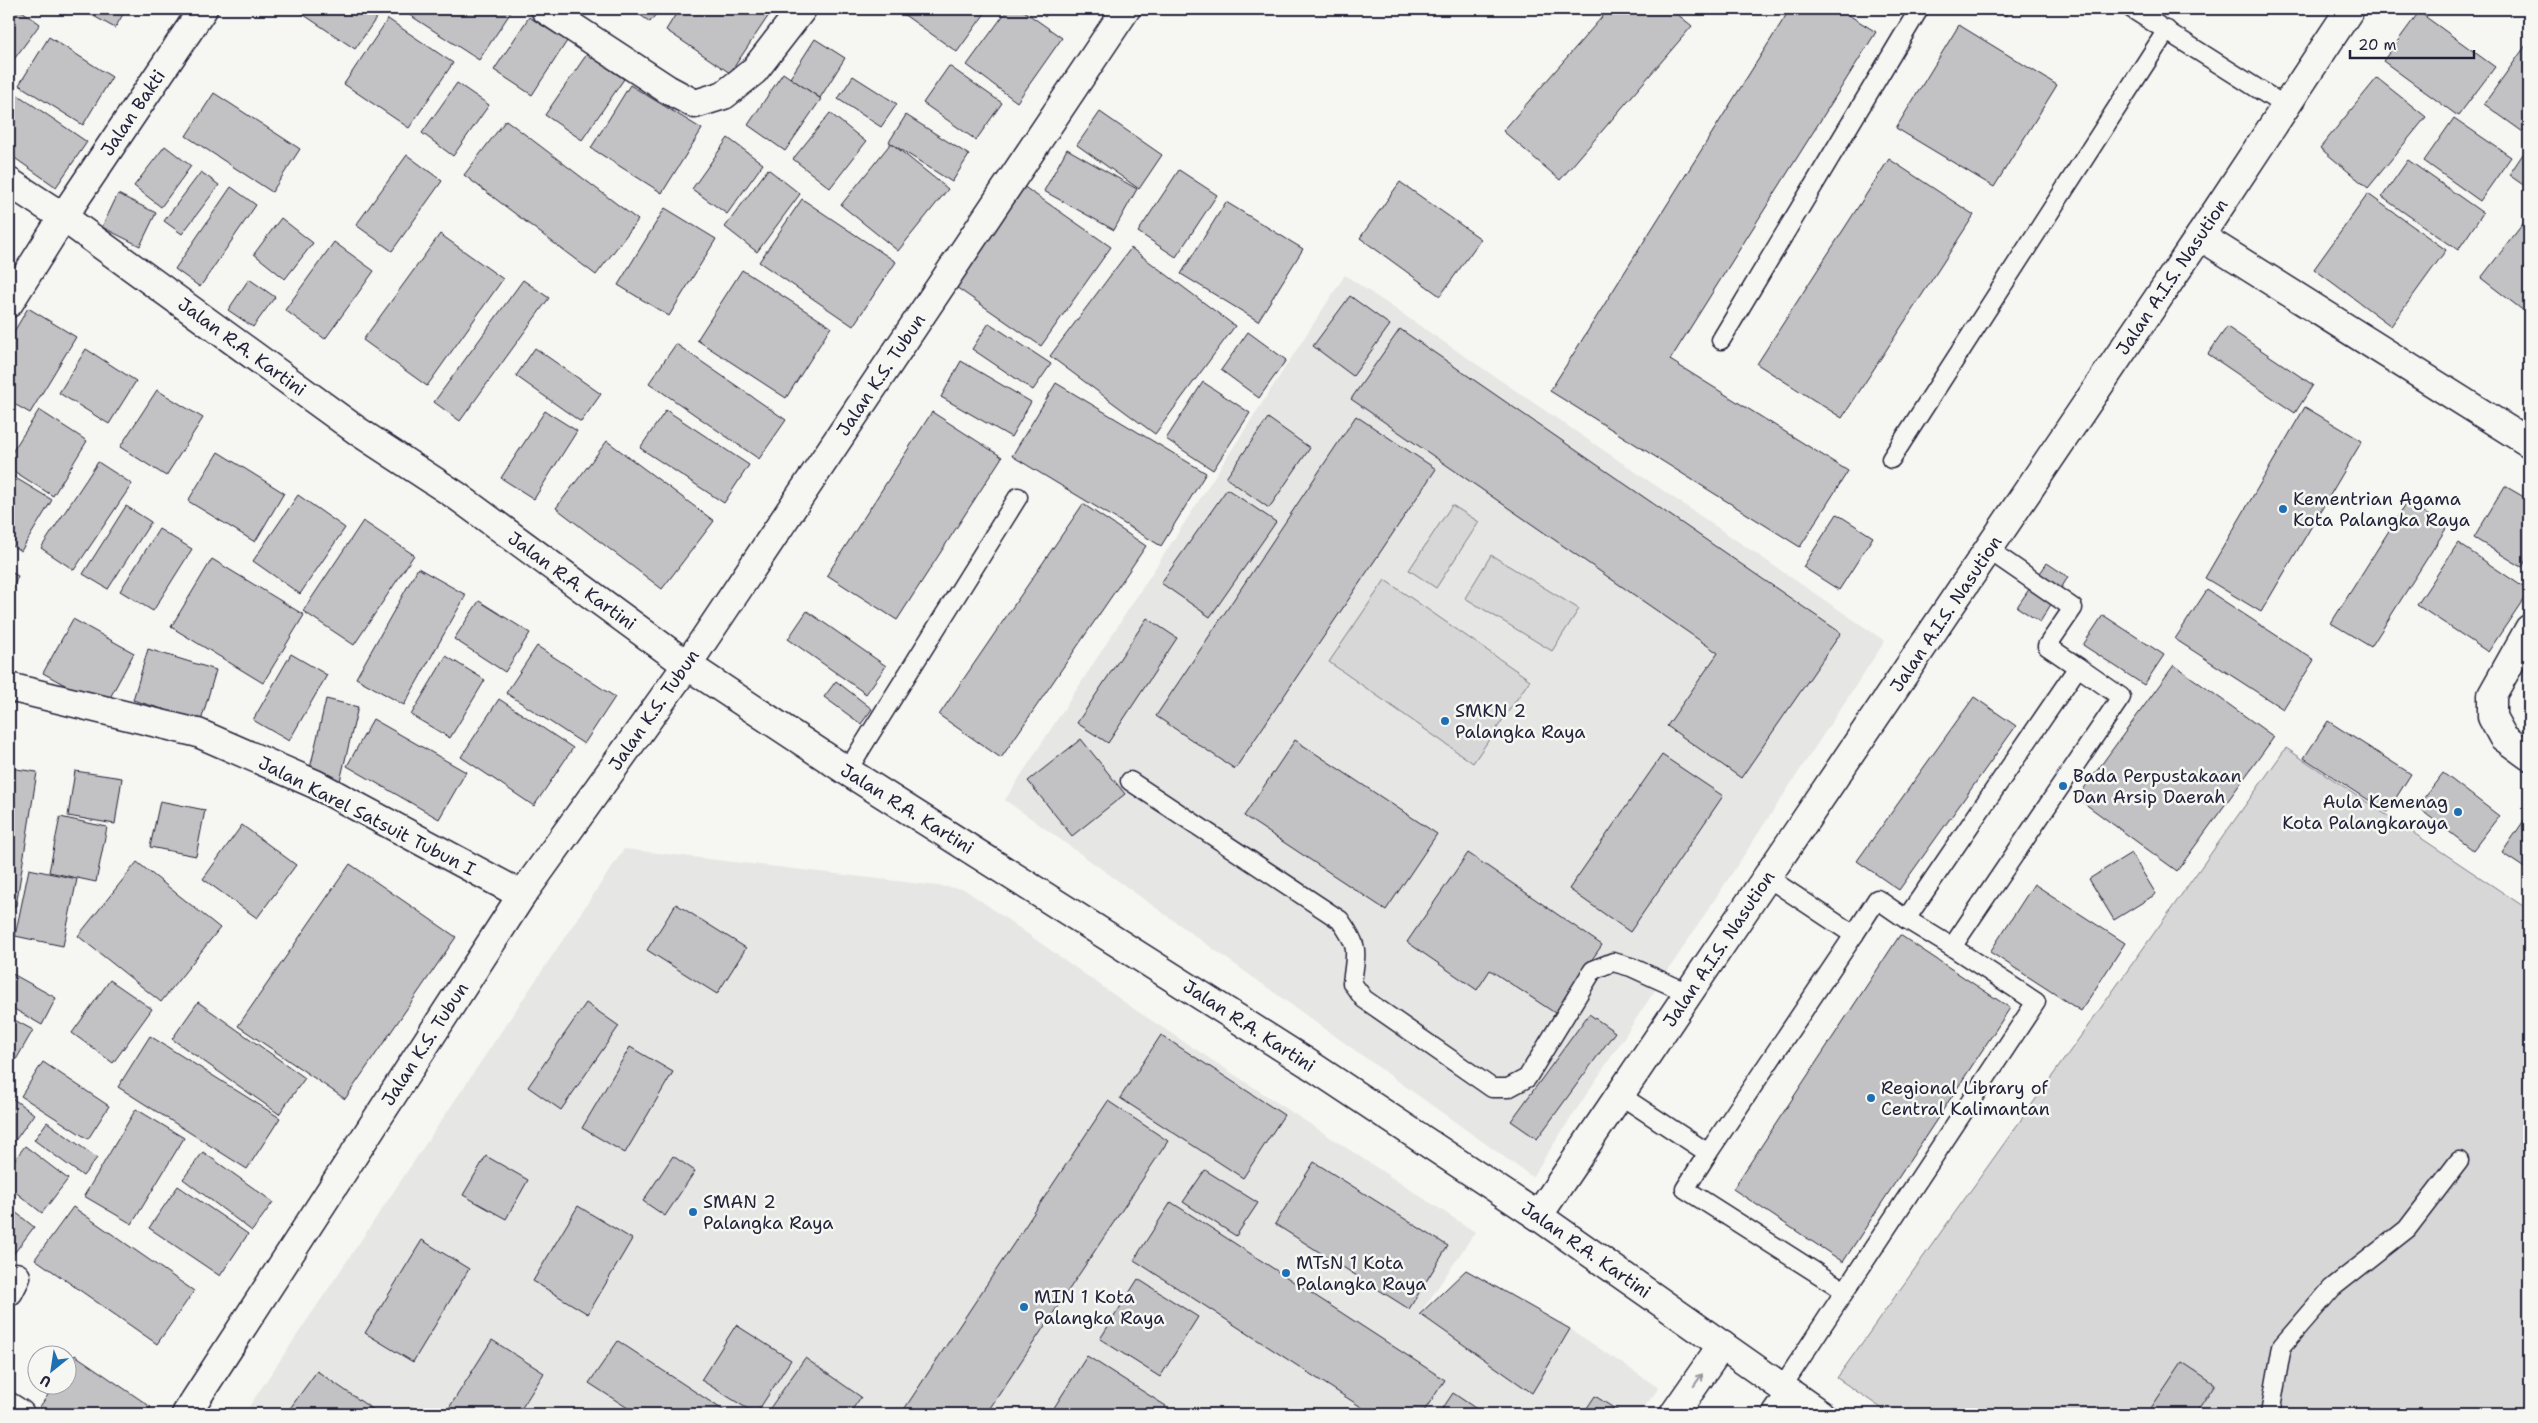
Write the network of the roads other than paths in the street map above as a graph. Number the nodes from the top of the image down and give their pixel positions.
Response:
1 (203, 9) edge
2 (545, 9) edge
3 (802, 9) edge
4 (1126, 9) edge
5 (1919, 9) edge
6 (2132, 9) edge
7 (2350, 9) edge
8 (2166, 30) junction
9 (2285, 106) junction
10 (9, 182) edge
11 (62, 217) junction
12 (2200, 236) junction
13 (9, 303) edge
14 (1721, 340) dead end
15 (2529, 442) edge
16 (1891, 459) dead end
17 (1018, 496) dead end
18 (1989, 550) junction
19 (2529, 629) edge
20 (687, 665) junction
21 (2078, 667) junction
22 (9, 687) edge
23 (2529, 756) edge
24 (847, 771) junction
25 (1130, 781) dead end
26 (1767, 877) junction
27 (522, 895) junction
28 (1906, 919) junction
29 (1854, 935) junction
30 (1952, 947) junction
31 (1688, 994) junction
32 (1620, 1095) junction
33 (1708, 1153) junction
34 (2460, 1161) dead end
35 (1538, 1216) junction
36 (1845, 1290) junction
37 (1722, 1345) junction
38 (1783, 1398) edge
39 (9, 1407) edge
40 (20, 1414) edge
41 (186, 1414) edge
42 (1674, 1414) edge
43 (1820, 1414) edge
44 (2270, 1414) edge

1 - 11 street, Jalan Bakti
2 - 3 street
4 - 20 street, Jalan K.S. Tubun
5 - 14 lane
6 - 8 lane
7 - 9 street, Jalan A.I.S. Nasution
8 - 9 lane
8 - 16 lane
9 - 12 street, Jalan A.I.S. Nasution
10 - 11 street, Jalan R.A. Kartini
11 - 13 street, Jalan Bakti
11 - 20 street, Jalan R.A. Kartini
12 - 15 street
12 - 18 street, Jalan A.I.S. Nasution
17 - 24 lane
18 - 21 lane
18 - 26 street, Jalan A.I.S. Nasution
19 - 23 street
20 - 24 street, Jalan R.A. Kartini
20 - 27 street, Jalan K.S. Tubun
21 - 28 lane
21 - 30 lane
22 - 27 street, Jalan Karel Satsuit Tubun I
24 - 35 street, Jalan R.A. Kartini
25 - 31 lane
26 - 29 lane
26 - 31 street, Jalan A.I.S. Nasution
27 - 41 street, Jalan K.S. Tubun
28 - 29 lane
28 - 30 lane
29 - 33 lane
30 - 36 lane
31 - 32 street, Jalan A.I.S. Nasution
32 - 33 lane
32 - 35 street, Jalan A.I.S. Nasution
33 - 36 lane
34 - 44 lane
35 - 37 street, Jalan R.A. Kartini
36 - 38 lane
37 - 38 street, Jalan R.A. Kartini
42 -> 37 street
38 - 43 street, Jalan R.A. Kartini
39 - 40 street

